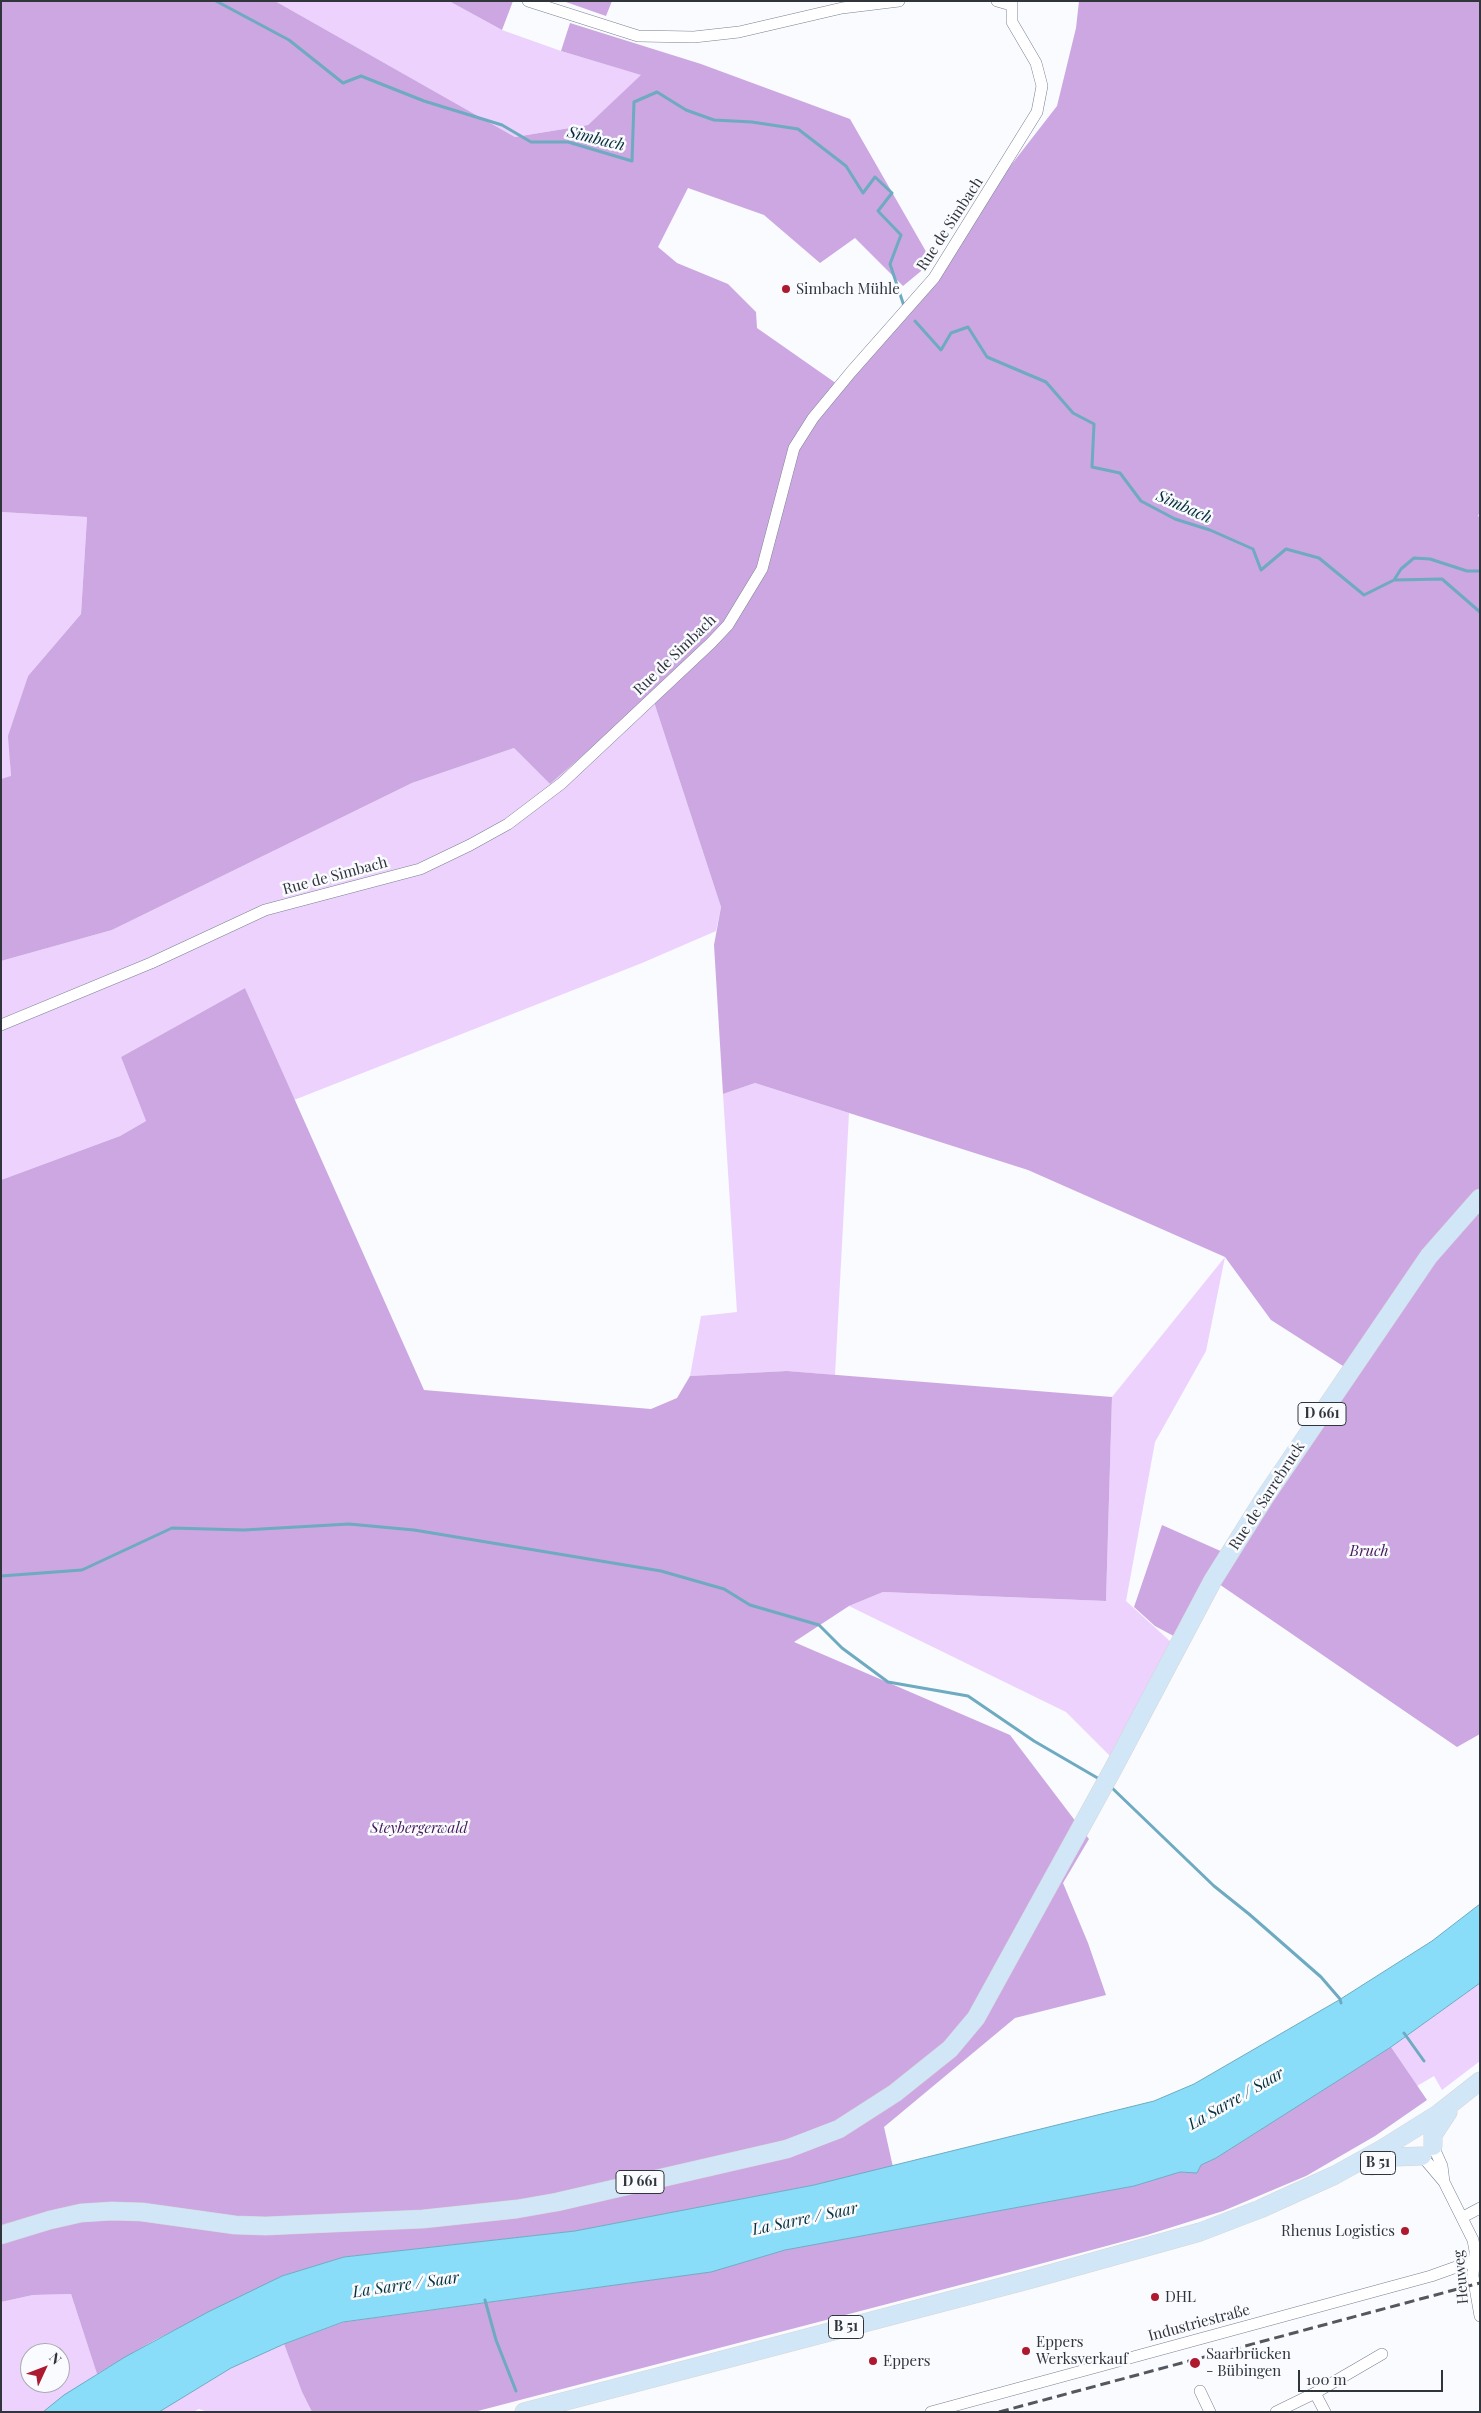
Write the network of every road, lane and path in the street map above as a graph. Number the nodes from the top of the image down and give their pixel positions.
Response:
1 (528, 1) edge
2 (900, 1) edge
3 (997, 1) edge
4 (1011, 3) edge
5 (842, 4) edge
6 (1, 1025) edge
7 (1480, 1198) edge
8 (1480, 2081) edge
9 (1456, 2101) junction
10 (1414, 2129) junction
11 (1427, 2151) junction
12 (1335, 2175) junction
13 (1480, 2208) edge
14 (1463, 2217) junction
15 (1, 2235) edge
16 (1476, 2254) edge
17 (1480, 2316) edge
18 (1382, 2354) dead end
19 (1200, 2391) dead end
20 (1315, 2392) junction
21 (530, 2410) edge
22 (931, 2412) edge
23 (1210, 2412) edge
24 (1276, 2412) edge
25 (1324, 2412) edge

1 - 5 street
2 - 5 street
3 - 4 street
4 - 6 street, Rue de Simbach
7 - 15 main road, Rue de Sarrebruck / D 661
8 - 9 main road, B 51
9 - 10 main road, B 51
9 - 11 main road, B 51
10 - 11 main road
10 - 12 main road, B 51
11 - 12 main road, B 51
11 - 14 street, Heuweg
12 - 21 main road, B 51
13 - 14 street
14 - 16 street, Heuweg
16 - 17 street, Heuweg
16 - 22 street, Industriestraße
18 - 20 street
19 - 23 street
20 - 24 street
20 - 25 street

